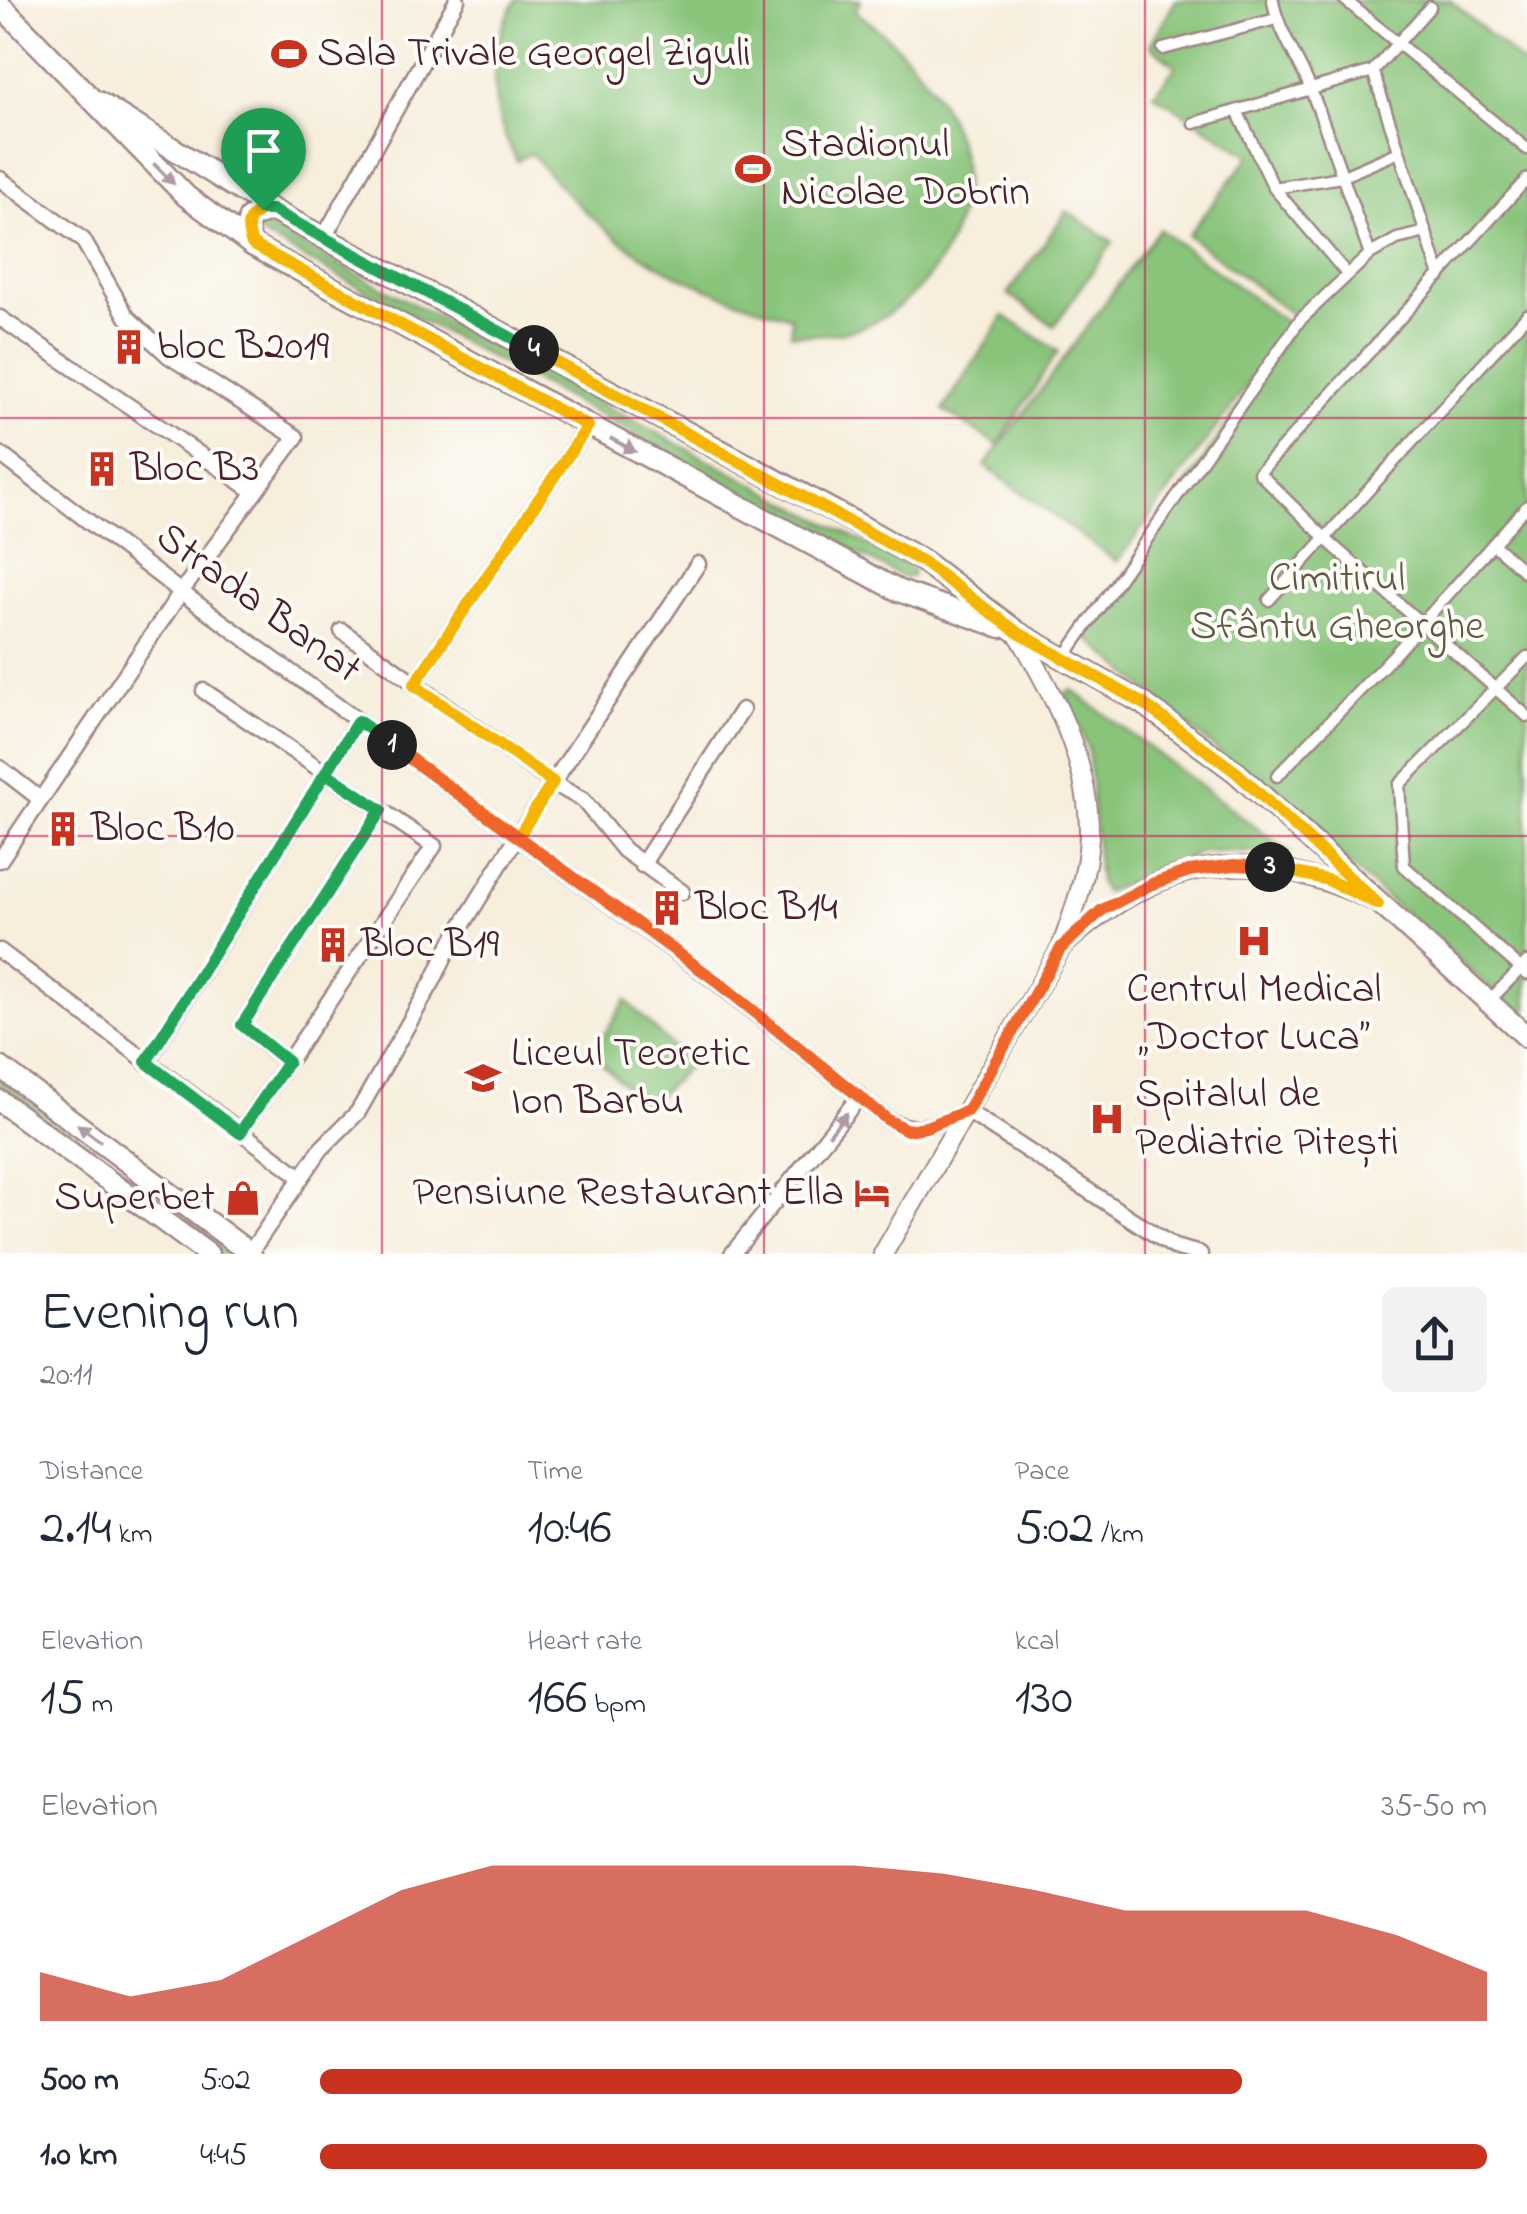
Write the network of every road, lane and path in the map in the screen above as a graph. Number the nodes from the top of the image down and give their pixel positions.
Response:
1 (457, 0) edge
2 (1273, 0) edge
3 (1345, 0) edge
4 (0, 5) edge
5 (1430, 8) dead end
6 (1276, 19) junction
7 (1399, 44) junction
8 (1163, 48) dead end
9 (1373, 71) junction
10 (1311, 90) junction
11 (98, 102) junction
12 (1238, 113) junction
13 (1194, 123) dead end
14 (1527, 148) edge
15 (1399, 152) junction
16 (1342, 177) junction
17 (0, 179) edge
18 (1527, 180) edge
19 (1274, 188) junction
20 (272, 210) junction
21 (1426, 232) junction
22 (324, 237) junction
23 (252, 244) junction
24 (1370, 254) junction
25 (1347, 274) junction
26 (1440, 276) junction
27 (1527, 316) edge
28 (0, 318) edge
29 (588, 426) junction
30 (0, 454) edge
31 (255, 492) junction
32 (1527, 506) edge
33 (1324, 538) junction
34 (1493, 544) junction
35 (923, 562) junction
36 (698, 564) dead end
37 (1527, 574) edge
38 (899, 591) junction
39 (181, 592) junction
40 (1269, 600) dead end
41 (1422, 624) junction
42 (342, 631) dead end
43 (1017, 632) junction
44 (1527, 658) edge
45 (1064, 659) junction
46 (414, 685) junction
47 (1497, 690) junction
48 (204, 692) dead end
49 (742, 710) dead end
50 (1527, 716) edge
51 (358, 721) junction
52 (0, 768) edge
53 (326, 773) junction
54 (1277, 776) dead end
55 (553, 782) junction
56 (40, 799) junction
57 (381, 810) junction
58 (518, 837) junction
59 (0, 860) edge
60 (642, 865) junction
61 (682, 892) dead end
62 (1378, 904) junction
63 (1061, 948) junction
64 (0, 952) edge
65 (1525, 968) edge
66 (1489, 1002) junction
67 (1527, 1038) edge
68 (146, 1062) junction
69 (288, 1062) junction
70 (0, 1067) edge
71 (860, 1096) junction
72 (0, 1101) edge
73 (967, 1111) junction
74 (240, 1133) junction
75 (301, 1177) junction
76 (208, 1254) edge
77 (250, 1254) edge
78 (732, 1254) edge
79 (883, 1254) edge
80 (1200, 1254) edge

1 - 22 street
2 - 6 street
3 - 7 street
4 - 11 main road
5 - 7 street
6 - 8 street
6 - 10 street
7 - 9 street
7 - 14 street
9 - 10 street
9 - 15 street
10 - 12 street
10 - 16 street
11 - 20 main road
11 -> 23 main road
12 - 13 street
12 - 19 street
15 - 16 street
15 - 21 street
16 - 19 street
16 - 24 street
17 - 31 street
18 - 26 street
19 - 25 street
20 - 22 main road
20 - 23 main road
21 - 24 street
21 - 26 street
22 - 35 main road
23 - 29 main road
24 - 25 street
25 - 45 street
26 - 33 street
27 - 33 street
28 - 31 street
29 -> 38 main road
29 - 46 street
30 - 39 street, Strada Banat
31 - 39 street
32 - 34 street
33 - 40 street
33 - 41 street
34 - 37 street
34 - 41 street
35 - 38 main road
35 - 43 main road
36 - 55 street
38 - 43 main road
39 - 51 street, Strada Banat
39 - 56 street
41 - 47 street
41 - 54 street
42 - 46 street
43 - 45 main road
43 - 63 street
44 - 47 street
45 - 62 main road
46 - 55 street
47 - 50 street
47 - 65 street
48 - 53 street
49 - 60 street
51 - 53 street
51 - 58 street, Strada Banat
52 - 56 street
53 - 57 street
53 - 68 street
55 - 58 street
55 - 60 street
56 - 59 street
57 - 69 street
57 - 69 street
58 - 71 street, Strada Banat
58 - 75 street
60 - 61 street
62 - 63 street
62 - 66 main road
63 - 73 street
64 - 68 street
65 - 66 street
66 - 67 main road
68 - 74 street
69 - 74 street
77 -> 70 main road
71 - 73 street, Strada Banat
78 -> 71 street
72 - 76 main road
73 - 79 street
73 - 80 street
74 - 75 street
75 - 77 street

